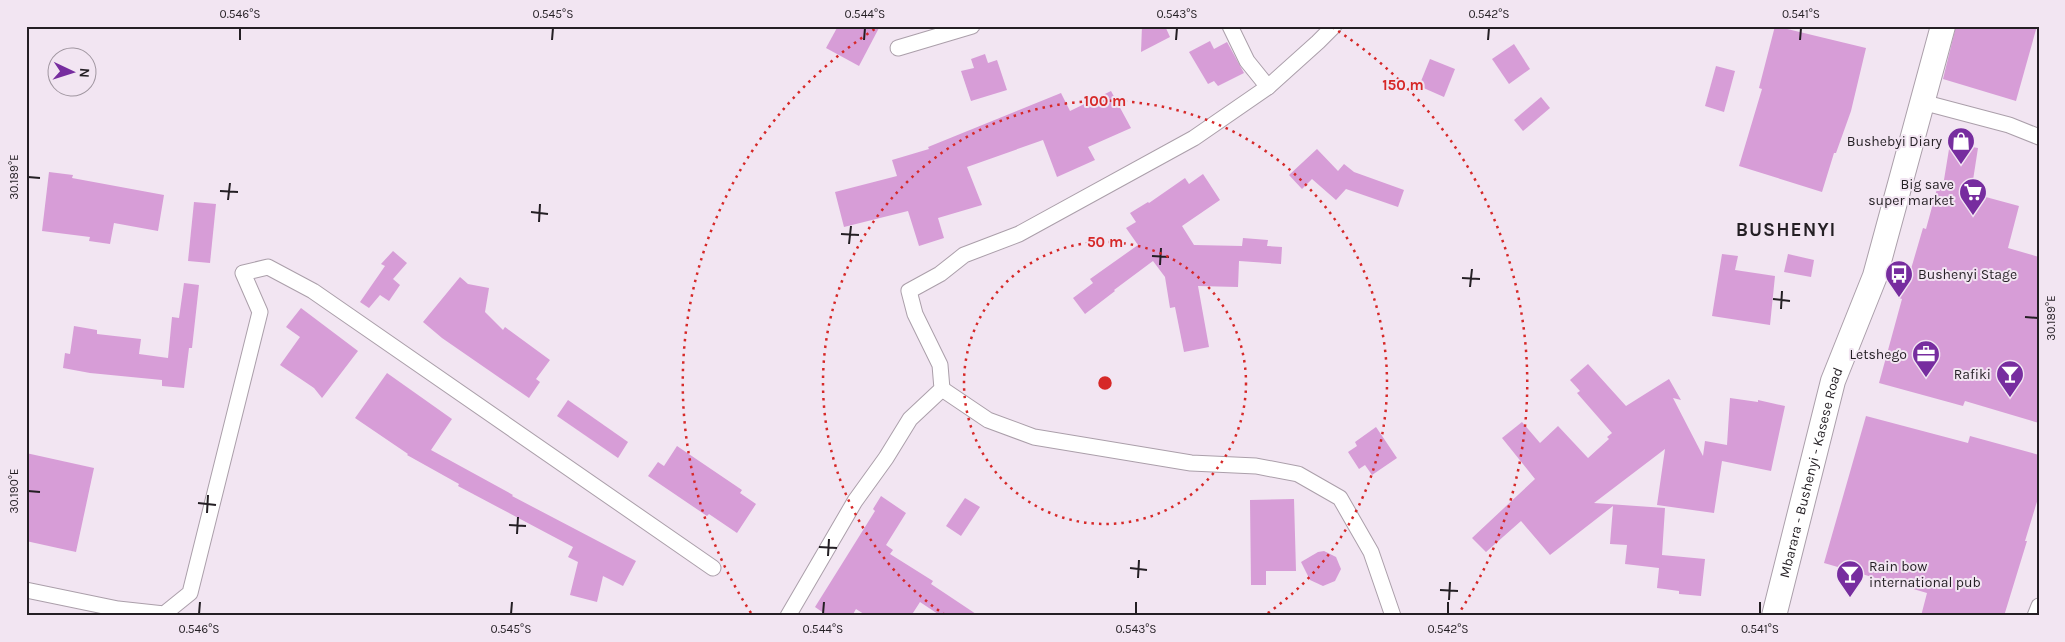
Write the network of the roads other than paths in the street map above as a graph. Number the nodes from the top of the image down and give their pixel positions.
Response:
1 (972, 26) edge
2 (1230, 26) edge
3 (1334, 26) edge
4 (1943, 26) edge
5 (898, 48) dead end
6 (1268, 87) junction
7 (1922, 102) junction
8 (2039, 136) edge
9 (942, 390) junction
10 (713, 568) dead end
11 (26, 590) edge
12 (2039, 606) edge
13 (788, 616) edge
14 (1393, 616) edge
15 (1774, 616) edge
16 (2035, 616) edge

1 - 5 street
2 - 6 street
3 - 6 street
4 - 7 main road, Mbarara - Bushenyi - Kasese Road
6 - 9 street
7 - 8 street
7 - 15 main road, Mbarara - Bushenyi - Kasese Road
9 - 13 street
9 - 14 street
10 - 11 street
12 - 16 street

